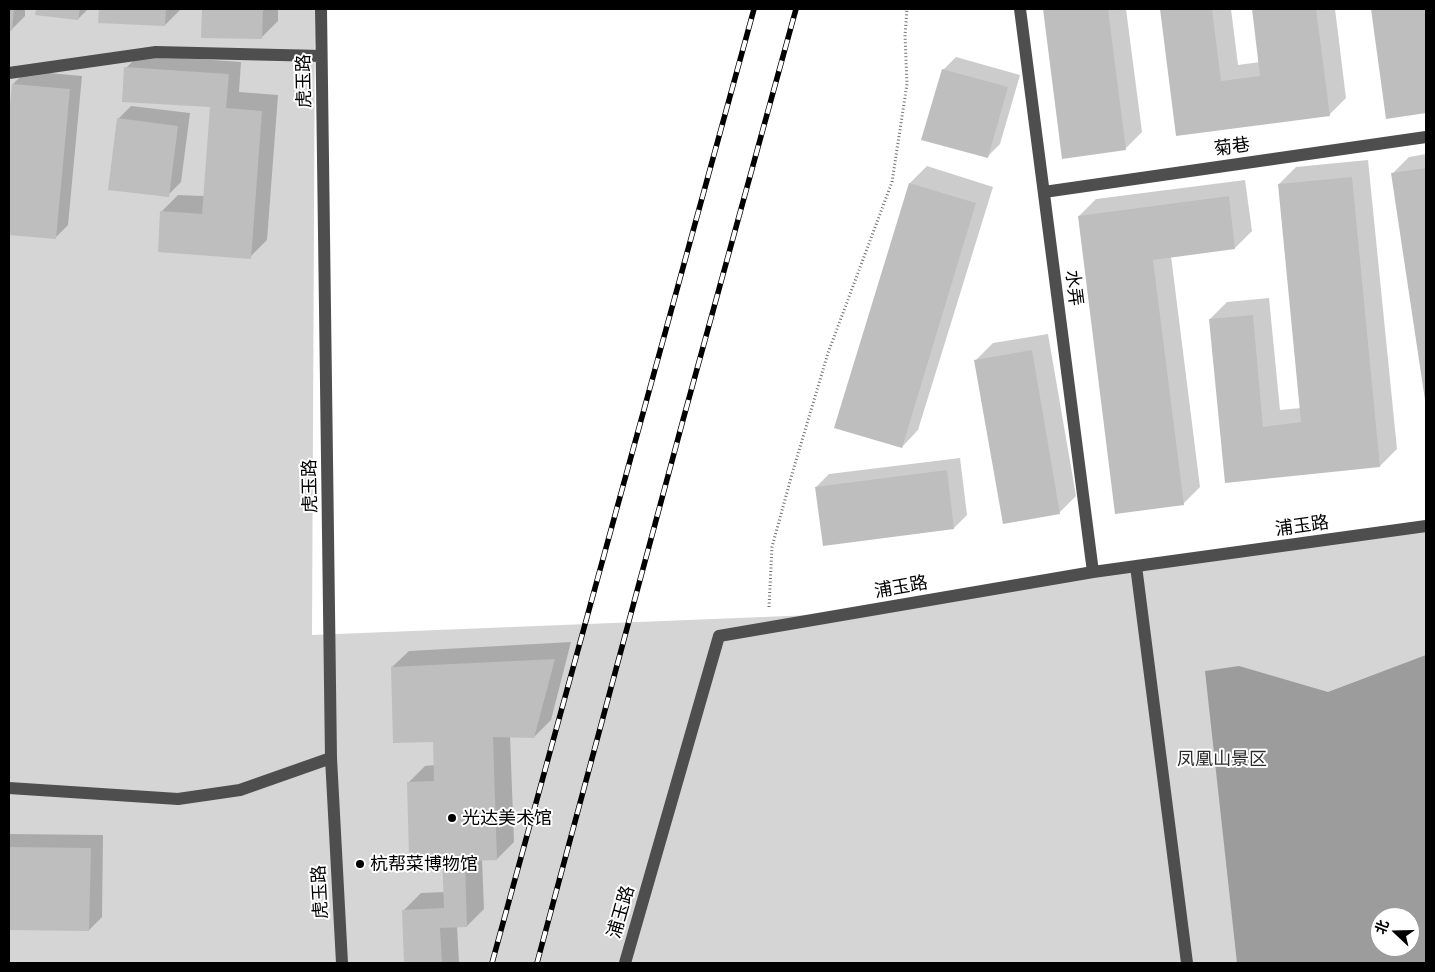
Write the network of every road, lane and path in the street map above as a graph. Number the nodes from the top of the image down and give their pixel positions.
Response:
1 (321, 9) edge
2 (907, 9) edge
3 (1020, 9) edge
4 (321, 56) junction
5 (9, 73) edge
6 (1426, 137) edge
7 (1044, 192) junction
8 (1426, 526) edge
9 (1136, 566) junction
10 (1093, 572) junction
11 (768, 628) junction
12 (331, 758) junction
13 (9, 788) edge
14 (342, 963) edge
15 (625, 963) edge
16 (1187, 963) edge

1 - 4 street, 虎玉路
2 - 11 path
3 - 7 street, 水弄
4 - 5 street
4 - 12 street, 虎玉路
6 - 7 street, 菊巷
7 - 10 street, 水弄
8 - 9 street, 浦玉路
9 - 10 street, 浦玉路
9 - 16 street
10 - 11 street, 浦玉路
11 - 15 street, 浦玉路
12 - 13 street
12 - 14 street, 虎玉路

